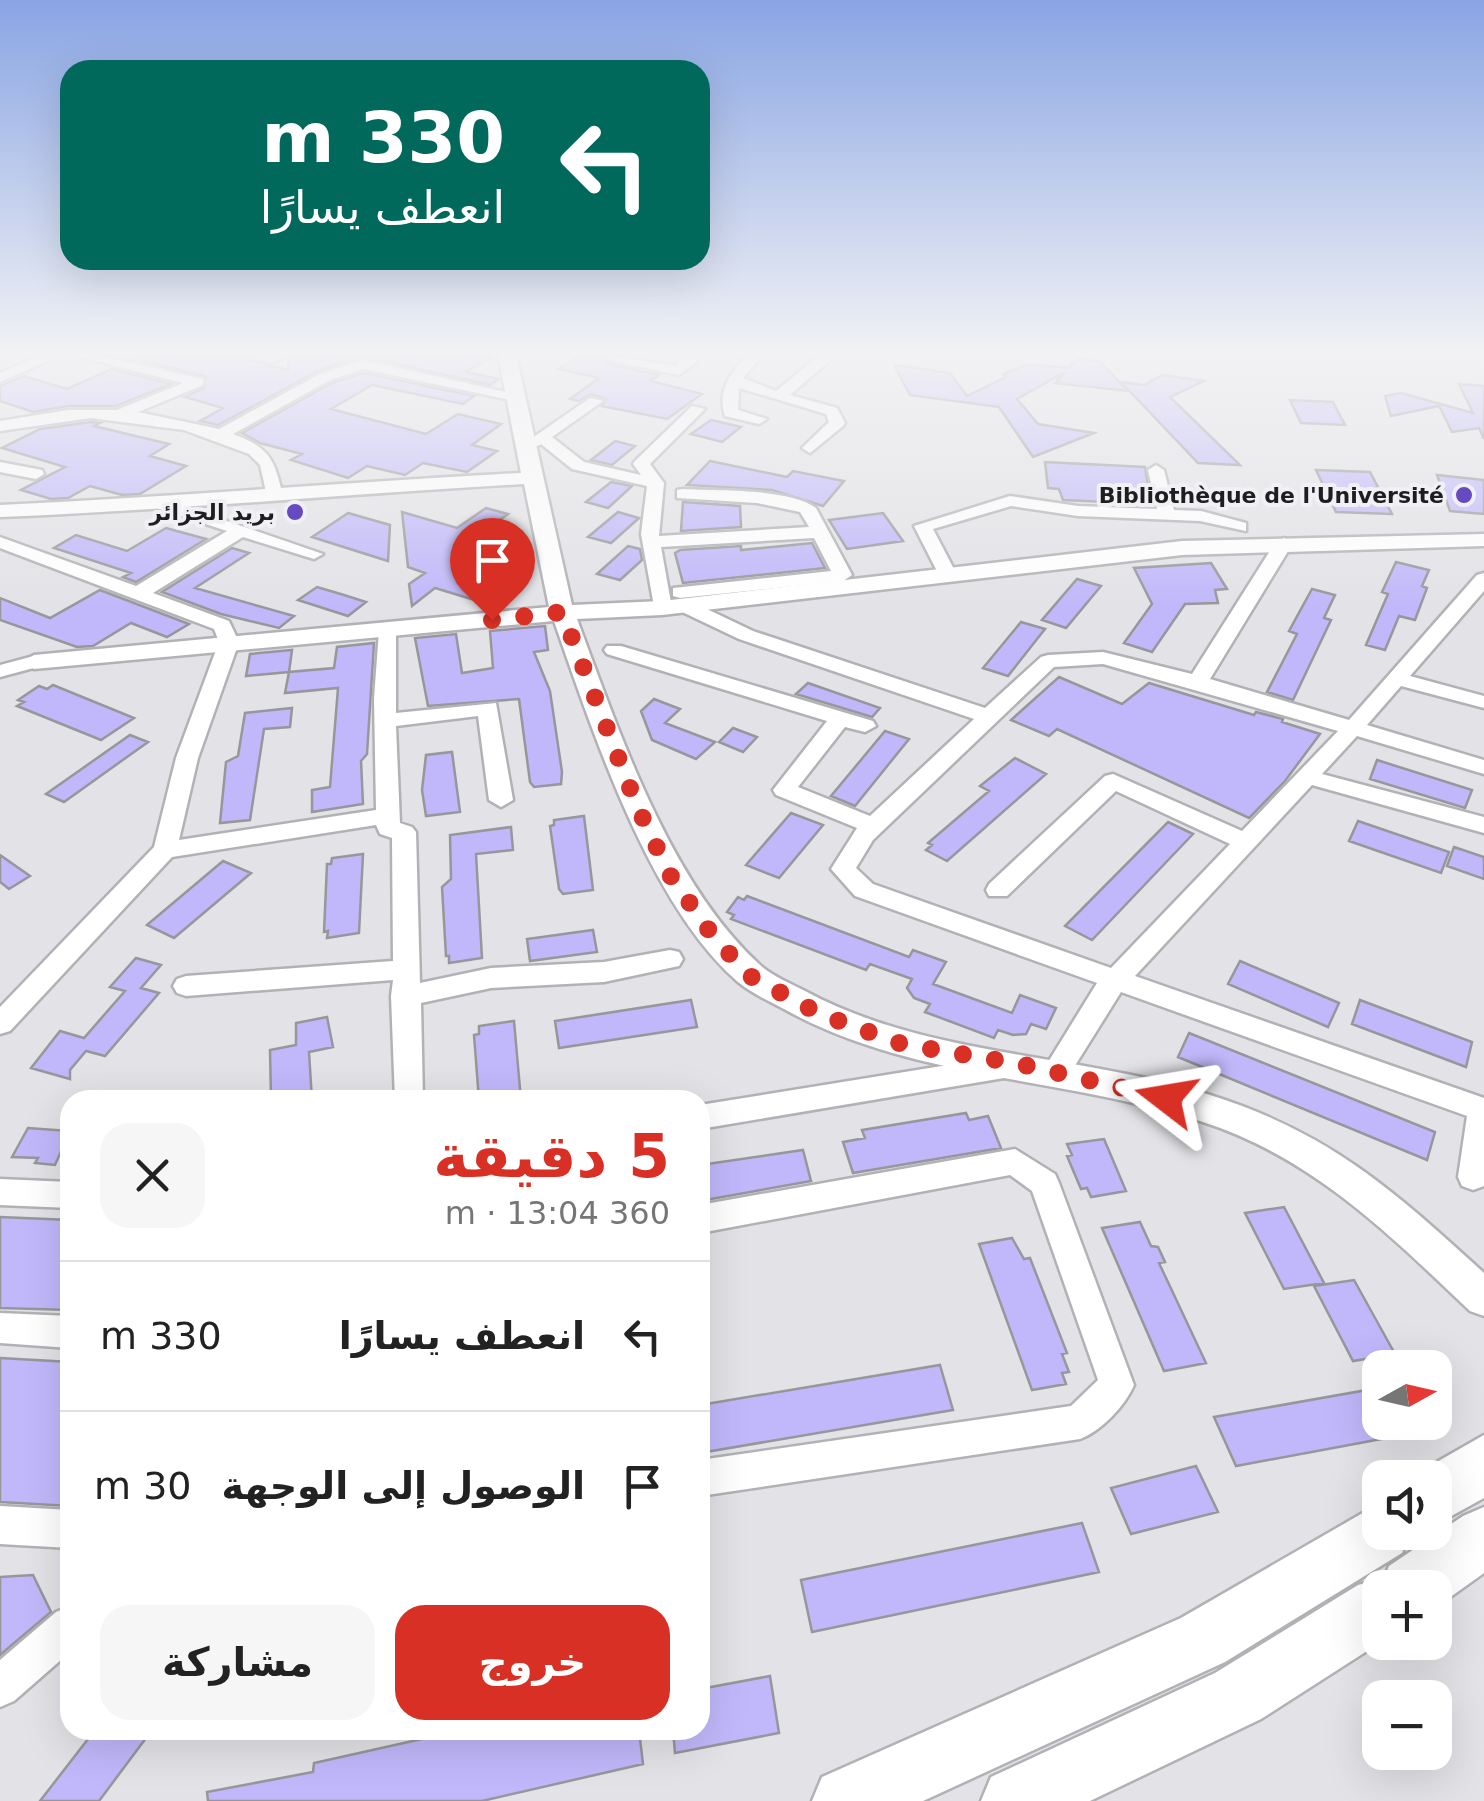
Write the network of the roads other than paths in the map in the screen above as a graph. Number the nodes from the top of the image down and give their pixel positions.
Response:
1 (229, 439) edge
2 (528, 439) edge
3 (551, 439) edge
4 (666, 439) edge
5 (819, 439) edge
6 (810, 448) dead end
7 (533, 454) junction
8 (0, 467) edge
9 (1156, 470) dead end
10 (36, 474) dead end
11 (656, 483) junction
12 (274, 492) junction
13 (683, 494) dead end
14 (163, 504) junction
15 (0, 510) edge
16 (1167, 515) junction
17 (1240, 527) dead end
18 (240, 531) junction
19 (819, 532) junction
20 (1484, 540) edge
21 (0, 542) edge
22 (652, 542) junction
23 (1284, 543) junction
24 (314, 554) dead end
25 (948, 575) junction
26 (1484, 580) edge
27 (142, 592) junction
28 (675, 602) junction
29 (562, 612) junction
30 (389, 631) junction
31 (229, 642) junction
32 (614, 650) dead end
33 (34, 662) joint
34 (0, 670) edge
35 (1397, 679) junction
36 (1198, 682) junction
37 (1484, 702) edge
38 (990, 717) junction
39 (841, 718) junction
40 (386, 721) junction
41 (865, 726) dead end
42 (1353, 728) junction
43 (1484, 767) edge
44 (1307, 777) junction
45 (502, 800) dead end
46 (388, 816) junction
47 (1484, 825) edge
48 (874, 826) junction
49 (1246, 842) junction
50 (165, 850) junction
51 (998, 890) dead end
52 (670, 960) dead end
53 (1117, 978) junction
54 (404, 983) junction
55 (186, 986) dead end
56 (0, 1024) edge
57 (1020, 1064) junction
58 (1056, 1072) junction
59 (408, 1090) edge
60 (710, 1115) edge
61 (1472, 1178) dead end
62 (0, 1192) edge
63 (60, 1195) edge
64 (710, 1217) edge
65 (1484, 1298) edge
66 (0, 1328) edge
67 (60, 1331) edge
68 (1484, 1464) edge
69 (710, 1477) edge
70 (1452, 1485) edge
71 (0, 1525) edge
72 (60, 1528) edge
73 (1484, 1537) edge
74 (1362, 1543) edge
75 (1437, 1570) edge
76 (1362, 1618) edge
77 (60, 1635) edge
78 (0, 1687) edge
79 (846, 1801) edge
80 (1015, 1801) edge

1 - 12 street
2 - 7 street
3 - 7 street
4 - 11 street
5 - 6 street
7 - 11 street
7 - 12 street
7 - 29 street
8 - 10 street
9 - 16 street
11 - 22 street
12 - 14 street
13 - 19 street
14 - 15 street
14 - 18 street
16 - 17 street
16 - 25 street
18 - 24 street
18 - 27 street
19 - 22 street
19 - 28 street
20 - 23 street
21 - 27 street
22 - 28 street
23 - 25 street
23 - 36 street
25 - 28 street
26 - 35 street
27 - 31 street
28 - 29 street
28 - 38 street
29 - 30 street
29 - 57 street
30 - 31 street
30 - 40 street
31 - 33 street
31 - 50 street
32 - 39 street
33 - 34 street
35 - 37 street
35 - 42 street
36 - 38 street
36 - 42 street
38 - 48 street
39 - 41 street
39 - 48 street
40 - 45 street
40 - 46 street
42 - 43 street
42 - 44 street
44 - 47 street
44 - 49 street
46 - 50 street
46 - 54 street
48 - 53 street
49 - 51 street
49 - 53 street
50 - 56 street
52 - 54 street
53 - 58 street
53 - 61 street
54 - 55 street
54 - 59 street
57 - 58 street
57 - 60 street
58 - 65 street
62 - 63 street
64 - 69 street
66 - 67 street
68 - 70 main road
71 - 72 street
73 - 75 main road
74 - 79 main road
76 - 80 main road
77 - 78 street

